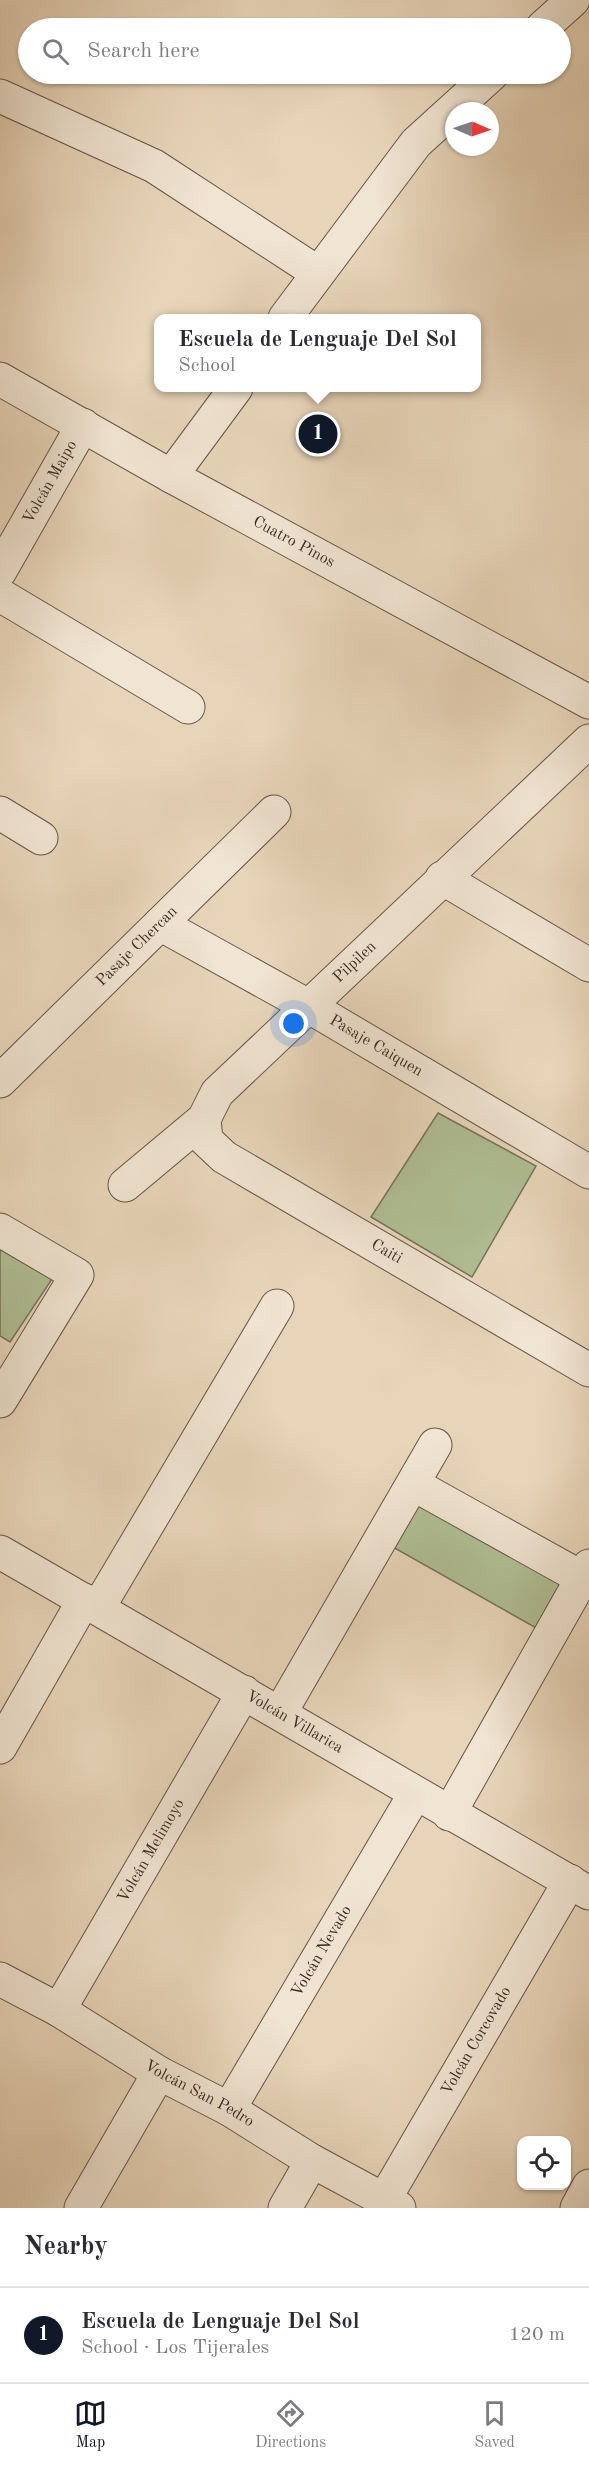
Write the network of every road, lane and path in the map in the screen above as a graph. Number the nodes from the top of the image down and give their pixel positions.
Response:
1 (573, 0) edge
2 (553, 18) edge
3 (481, 84) edge
4 (0, 96) edge
5 (318, 273) junction
6 (288, 314) edge
7 (0, 379) edge
8 (232, 392) edge
9 (83, 425) junction
10 (171, 476) junction
11 (0, 571) edge
12 (0, 595) edge
13 (589, 702) edge
14 (188, 707) dead end
15 (589, 741) edge
16 (274, 812) dead end
17 (0, 813) edge
18 (41, 838) dead end
19 (442, 878) junction
20 (160, 924) junction
21 (589, 965) edge
22 (308, 1006) junction
23 (0, 1081) edge
24 (204, 1119) junction
25 (589, 1172) edge
26 (125, 1185) dead end
27 (0, 1230) edge
28 (277, 1306) dead end
29 (589, 1370) edge
30 (0, 1401) edge
31 (435, 1445) dead end
32 (413, 1484) junction
33 (0, 1552) edge
34 (585, 1572) edge
35 (91, 1604) junction
36 (244, 1692) junction
37 (280, 1713) junction
38 (0, 1747) edge
39 (415, 1794) junction
40 (449, 1814) junction
41 (580, 1887) edge
42 (2, 1984) edge
43 (59, 2010) junction
44 (159, 2073) junction
45 (229, 2109) junction
46 (312, 2161) junction
47 (589, 2186) edge
48 (392, 2204) edge
49 (81, 2208) edge
50 (285, 2208) edge
51 (577, 2208) edge

1 - 2 street
3 - 5 street
4 - 5 street
5 - 6 street
7 - 9 street, Cuatro Pinos
8 - 10 street
9 - 10 street, Cuatro Pinos
9 - 11 street, Volcán Maipo
10 - 13 street, Cuatro Pinos
12 - 14 street
15 - 19 street, Pilpilen
16 - 20 street, Pasaje Chercan
17 - 18 street
19 - 21 street
19 - 22 street, Pilpilen
20 - 22 street, Pasaje Caiquen
20 - 23 street, Pasaje Chercan
22 - 24 street, Pilpilen
22 - 25 street, Pasaje Caiquen
24 - 26 street, Pilpilen
24 - 29 street, Caiti
27 - 30 street
28 - 35 street
31 - 32 street
32 - 34 street
32 - 37 street
33 - 35 street, Volcán Villarica
34 - 40 street
35 - 36 street, Volcán Villarica
35 - 38 street
36 - 37 street, Volcán Villarica
36 - 43 street, Volcán Melimoyo
37 - 39 street, Volcán Villarica
39 - 40 street, Volcán Villarica
39 - 45 street, Volcán Nevado
40 - 41 street, Volcán Villarica
41 - 48 street, Volcán Corcovado
42 - 43 street, Volcán San Pedro
43 - 44 street, Volcán San Pedro
44 - 45 street, Volcán San Pedro
44 - 49 street
45 - 46 street, Volcán San Pedro
46 - 48 street, Volcán San Pedro
46 - 50 street
47 - 51 street

